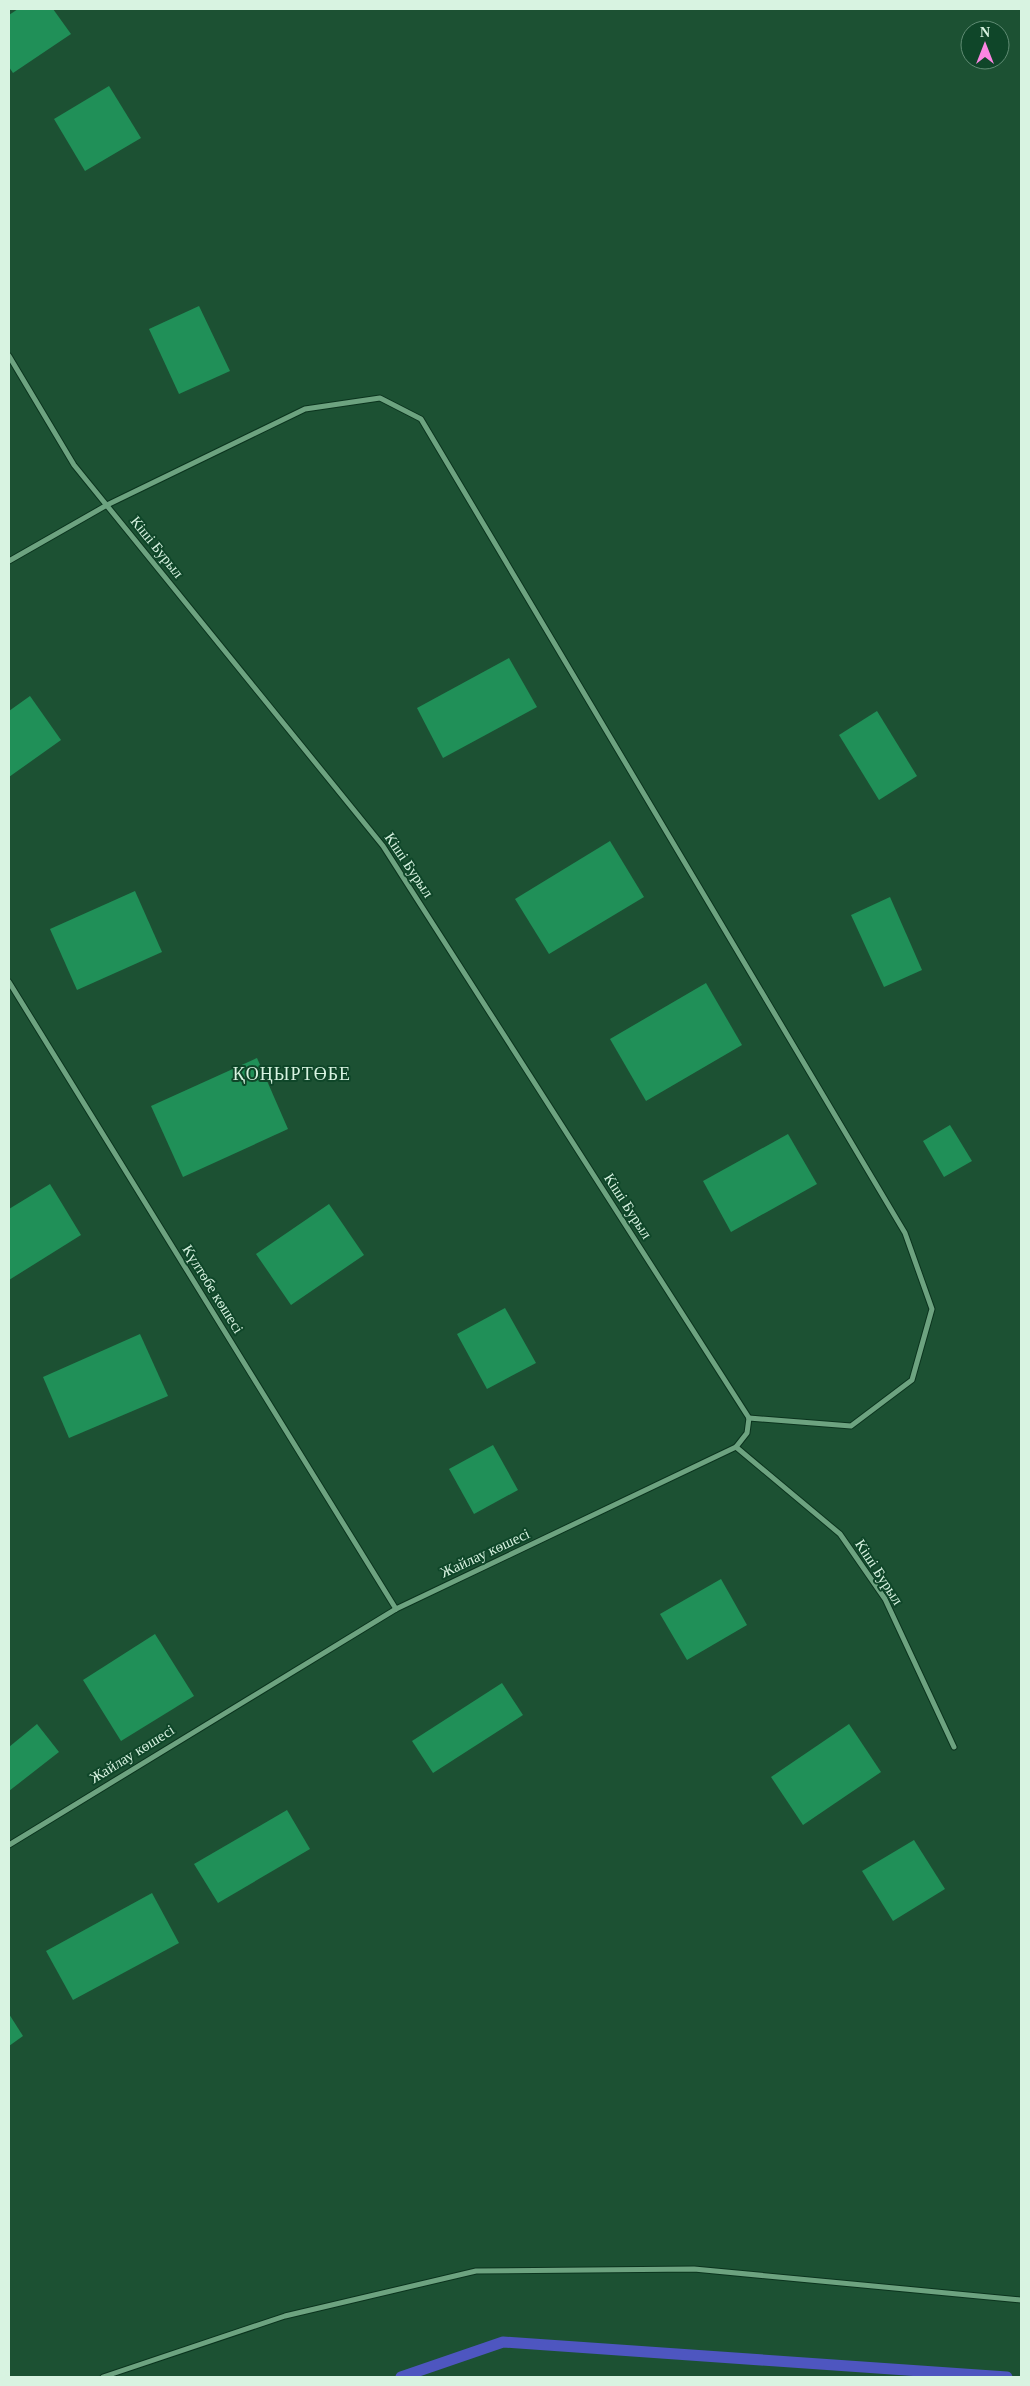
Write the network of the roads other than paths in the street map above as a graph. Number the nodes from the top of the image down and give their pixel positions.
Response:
1 (9, 356) edge
2 (107, 505) junction
3 (9, 561) edge
4 (9, 982) edge
5 (749, 1418) junction
6 (736, 1447) junction
7 (396, 1609) junction
8 (954, 1746) dead end
9 (9, 1845) edge
10 (1021, 2300) edge
11 (103, 2377) edge

1 - 2 street, Кіші Бурыл
2 - 3 street
2 - 5 street, Кіші Бурыл
2 - 5 street
4 - 7 street, Күлтөбе көшесі
5 - 6 street
6 - 7 street, Жайлау көшесі
6 - 8 street, Кіші Бурыл
7 - 9 street, Жайлау көшесі
10 - 11 street

